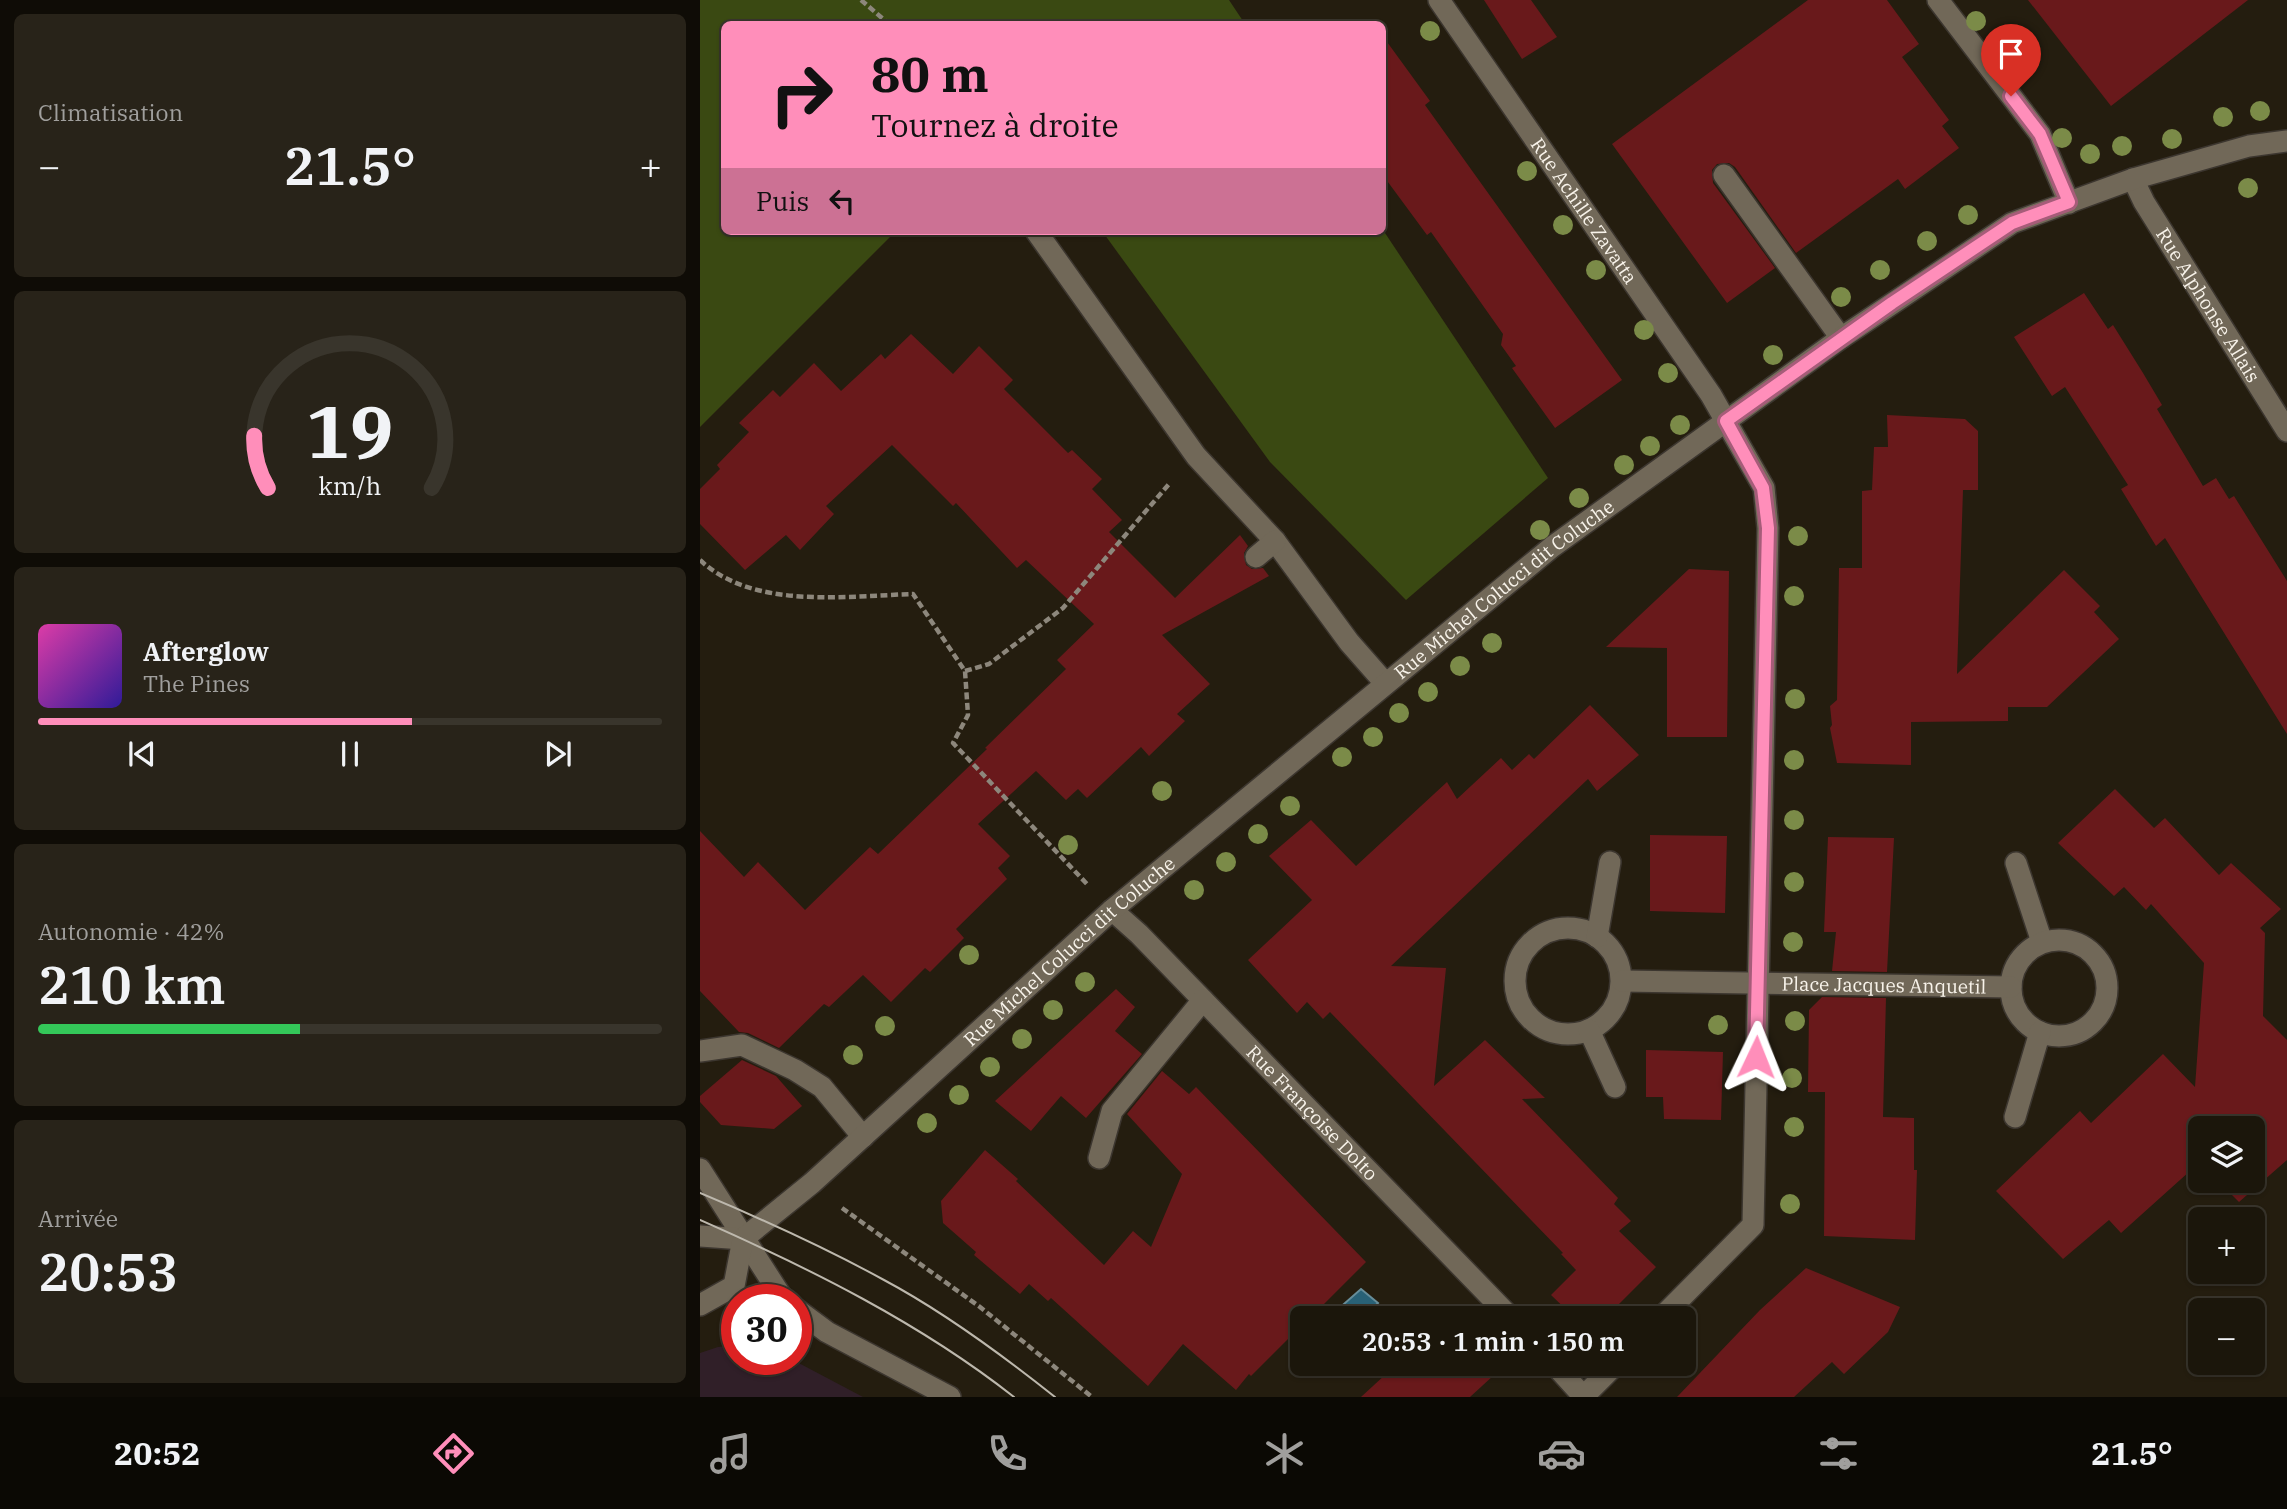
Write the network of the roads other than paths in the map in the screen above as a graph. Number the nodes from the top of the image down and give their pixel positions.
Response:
1 (1439, 0) edge
2 (1938, 0) edge
3 (2287, 141) edge
4 (1724, 176) dead end
5 (2133, 179) junction
6 (2069, 202) junction
7 (1039, 235) edge
8 (1841, 338) junction
9 (1726, 421) junction
10 (2287, 430) edge
11 (1275, 541) junction
12 (1256, 557) dead end
13 (1385, 684) junction
14 (1611, 862) dead end
15 (2016, 863) dead end
16 (1112, 910) junction
17 (1597, 937) junction
18 (2042, 942) junction
19 (1622, 981) junction
20 (1759, 982) junction
21 (2011, 987) junction
22 (1203, 1000) junction
23 (1589, 1030) junction
24 (2040, 1032) junction
25 (700, 1051) edge
26 (1615, 1087) dead end
27 (2015, 1117) dead end
28 (863, 1137) junction
29 (1099, 1158) dead end
30 (700, 1169) edge
31 (700, 1236) edge
32 (743, 1239) junction
33 (773, 1284) edge
34 (700, 1305) edge
35 (1499, 1306) edge
36 (1673, 1306) edge
37 (812, 1320) edge
38 (1564, 1376) edge
39 (1603, 1376) edge
40 (950, 1397) edge
41 (1583, 1397) edge

1 - 9 street, Rue Achille Zavatta
2 - 6 street
3 - 5 street, Rue Michel Colucci dit Coluche
4 - 8 street
5 - 6 street, Rue Michel Colucci dit Coluche
5 - 10 street, Rue Alphonse Allais
6 - 8 street, Rue Michel Colucci dit Coluche
7 - 11 street
8 - 9 street, Rue Michel Colucci dit Coluche
9 - 13 street, Rue Michel Colucci dit Coluche
9 - 20 street
11 - 12 street
11 - 13 street
13 - 16 street, Rue Michel Colucci dit Coluche
14 - 17 street
15 - 18 street
16 - 22 street, Rue Françoise Dolto
16 - 28 street, Rue Michel Colucci dit Coluche
17 - 19 street
17 - 23 street
18 - 21 street, Place Jacques Anquetil
18 - 24 street
19 - 20 street, Place Jacques Anquetil
19 - 23 street
20 - 21 street, Place Jacques Anquetil
20 - 36 street
21 - 24 street, Place Jacques Anquetil
22 - 29 street
22 - 35 street, Rue Françoise Dolto
23 - 26 street
24 - 27 street
25 - 28 street
28 - 32 street, Rue Michel Colucci dit Coluche
30 - 32 street
31 - 32 street
32 - 33 street
32 - 34 street
37 - 40 street
38 - 41 street
39 - 41 street

